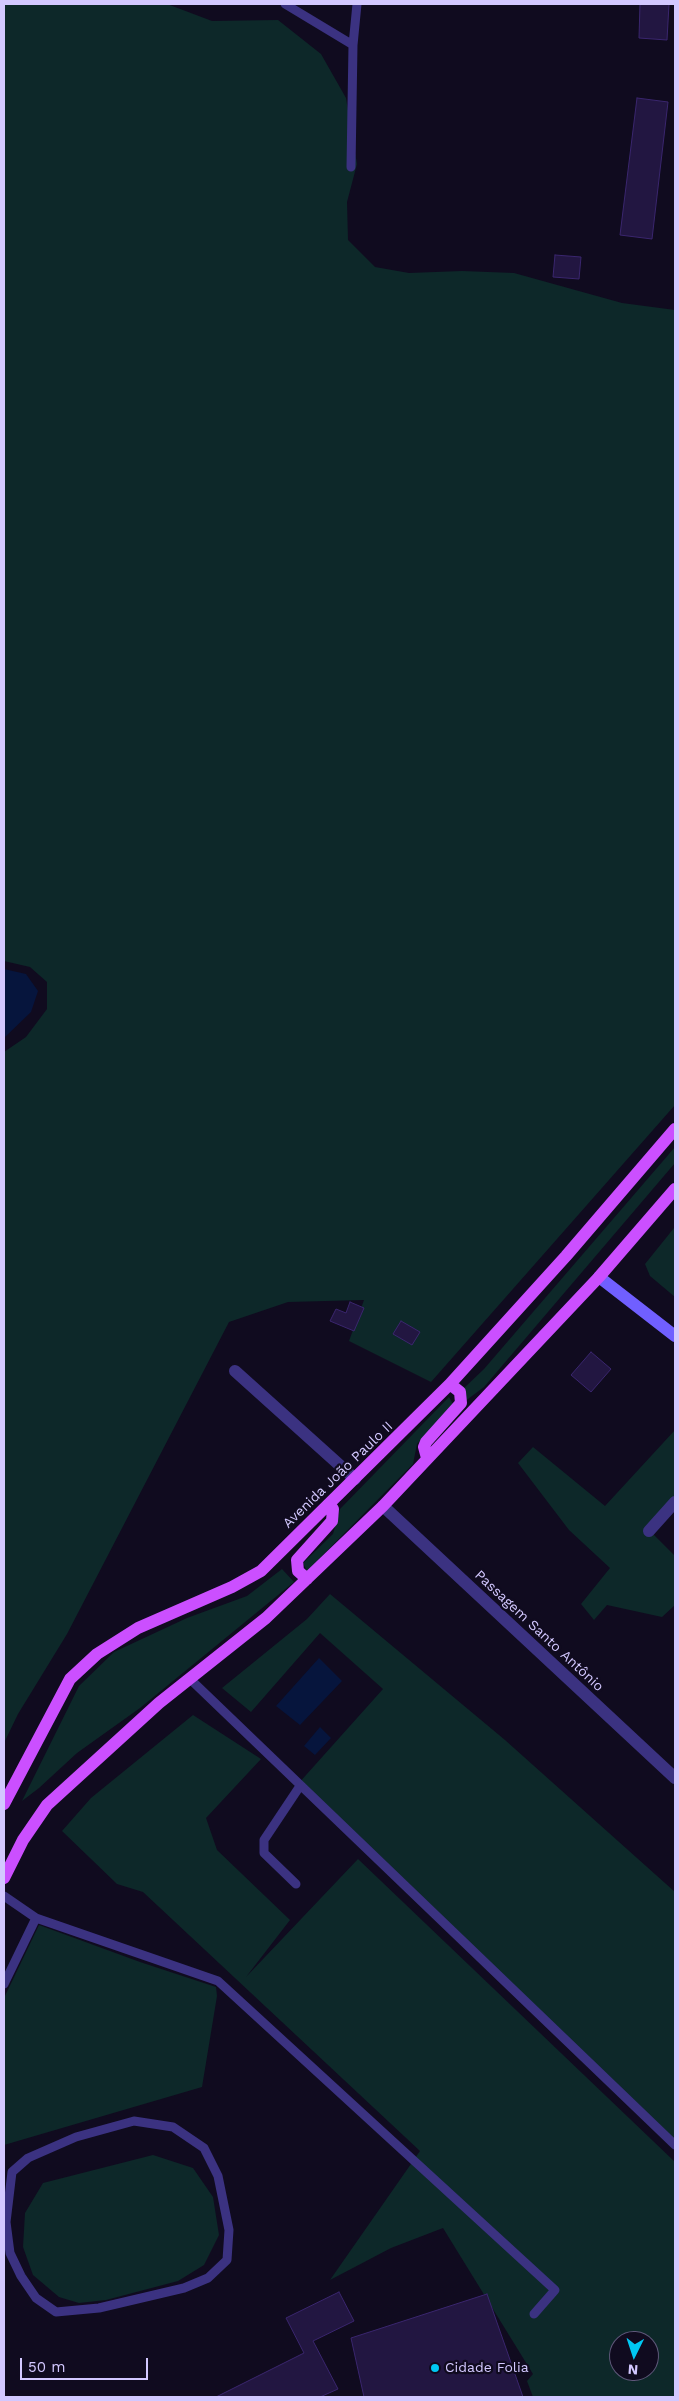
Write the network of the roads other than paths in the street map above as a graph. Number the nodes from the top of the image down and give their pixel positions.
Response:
1 (285, 4) edge
2 (357, 4) edge
3 (353, 45) junction
4 (352, 167) dead end
5 (675, 1129) edge
6 (675, 1189) edge
7 (599, 1277) junction
8 (675, 1336) edge
9 (235, 1371) dead end
10 (450, 1384) junction
11 (427, 1458) junction
12 (355, 1479) junction
13 (675, 1502) edge
14 (330, 1505) junction
15 (383, 1506) junction
16 (650, 1531) dead end
17 (307, 1579) junction
18 (190, 1679) junction
19 (675, 1778) edge
20 (300, 1786) junction
21 (4, 1804) edge
22 (4, 1878) edge
23 (296, 1884) dead end
24 (4, 1896) edge
25 (36, 1918) junction
26 (4, 1984) edge
27 (675, 2145) edge
28 (8, 2171) edge
29 (534, 2314) dead end

1 - 3 lane
2 - 3 lane
3 - 4 lane
5 - 10 main road, Avenida João Paulo II
6 - 7 main road
7 - 8 main road
7 - 11 main road
9 - 12 street
10 - 11 main road
10 - 12 main road, Avenida João Paulo II
11 - 15 main road
12 - 14 main road, Avenida João Paulo II
13 - 16 street
14 - 17 main road
14 - 21 main road, Avenida João Paulo II
15 - 17 main road
15 - 19 street, Passagem Santo Antônio
17 - 18 main road
18 - 20 lane
18 - 22 main road
20 - 23 lane
20 - 27 lane
24 - 25 lane
25 - 26 lane
25 - 29 lane
28 - 28 lane

